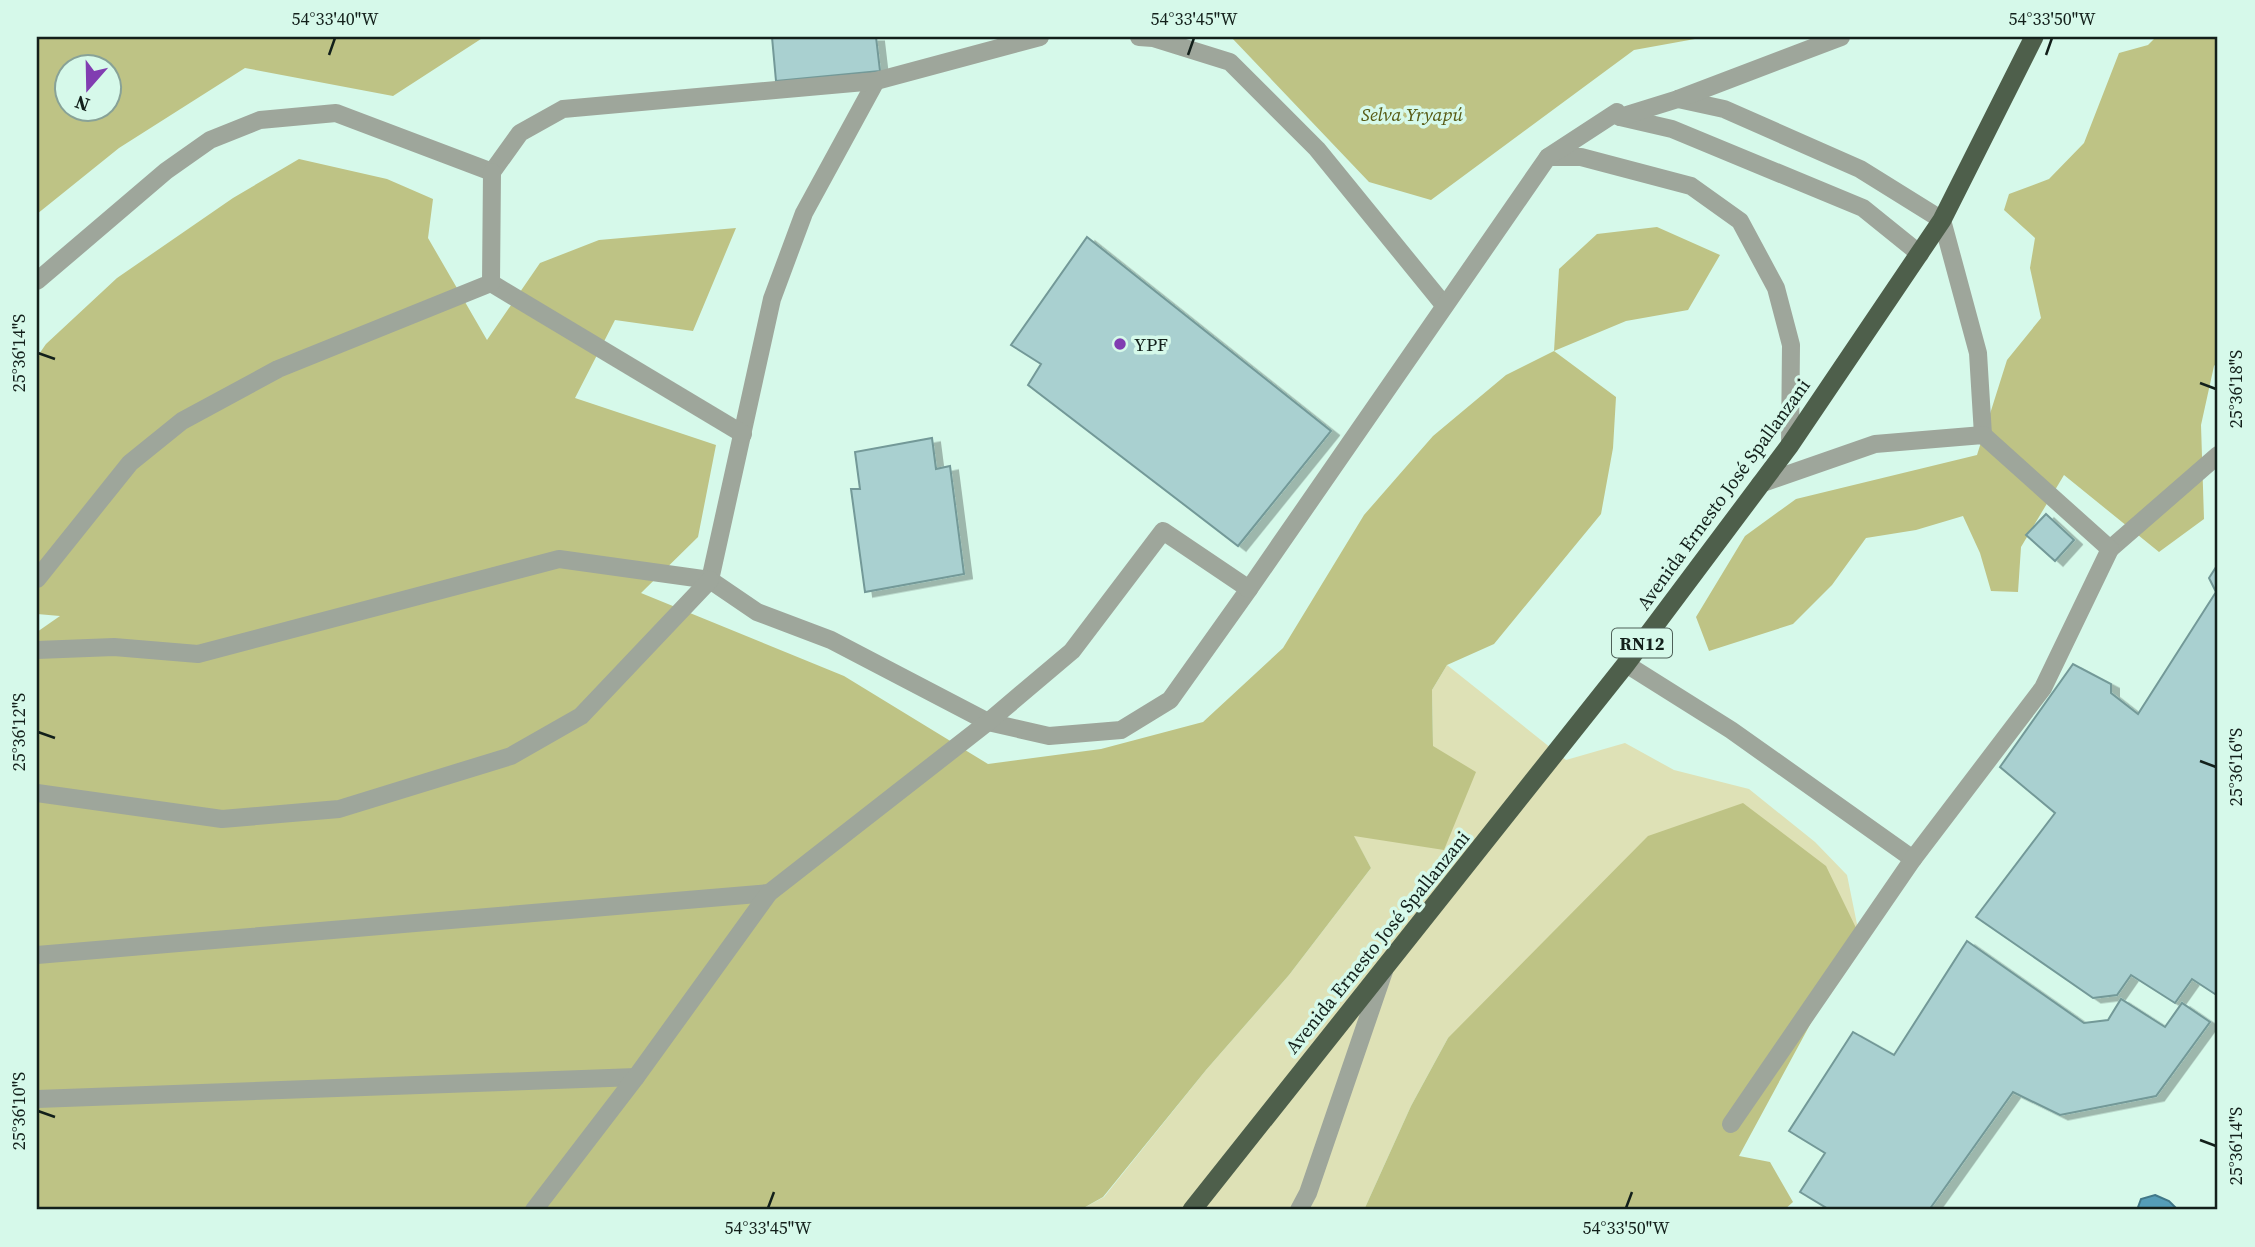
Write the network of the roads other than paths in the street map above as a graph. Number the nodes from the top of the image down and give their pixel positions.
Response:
1 (1040, 37) edge
2 (1139, 37) edge
3 (1841, 37) edge
4 (2034, 37) edge
5 (876, 81) junction
6 (1678, 99) junction
7 (1618, 114) junction
8 (1548, 157) junction
9 (492, 172) junction
10 (1942, 220) junction
11 (1920, 254) junction
12 (37, 281) edge
13 (491, 283) junction
14 (1444, 305) junction
15 (743, 434) junction
16 (1983, 435) junction
17 (1790, 445) junction
18 (2218, 455) edge
19 (1760, 484) junction
20 (2110, 549) junction
21 (37, 579) edge
22 (710, 580) junction
23 (1249, 589) junction
24 (37, 650) edge
25 (1626, 664) junction
26 (988, 722) junction
27 (37, 793) edge
28 (1913, 859) junction
29 (769, 893) junction
30 (37, 955) edge
31 (1384, 971) junction
32 (636, 1077) junction
33 (37, 1099) edge
34 (1731, 1124) dead end
35 (534, 1210) edge
36 (1192, 1210) edge
37 (1299, 1210) edge

1 - 5 lane
2 - 14 lane
3 - 6 lane
4 - 10 highway, Avenida Ernesto José Spallanzani / RN12
5 - 9 lane
5 - 15 lane
6 - 7 lane
6 - 10 lane
7 - 8 lane
7 - 11 lane
8 - 14 lane
8 - 17 lane
9 - 12 lane
9 - 13 lane
10 - 11 highway, Avenida Ernesto José Spallanzani / RN12
10 - 16 lane
11 - 17 highway, Avenida Ernesto José Spallanzani / RN12
13 - 15 lane
13 - 21 lane
14 - 23 lane
15 - 22 lane
16 - 19 lane
16 - 20 lane
17 - 19 highway, Avenida Ernesto José Spallanzani / RN12
18 - 20 lane
19 - 25 highway, Avenida Ernesto José Spallanzani / RN12
20 - 28 lane
22 - 24 lane
22 - 26 lane
22 - 27 lane
23 - 26 lane
23 - 26 lane
25 - 28 lane
25 - 31 highway, Avenida Ernesto José Spallanzani / RN12
26 - 29 lane
28 - 34 lane
29 - 30 lane
29 - 32 lane
31 - 36 highway, Avenida Ernesto José Spallanzani / RN12
31 - 37 lane
32 - 33 lane
32 - 35 lane

